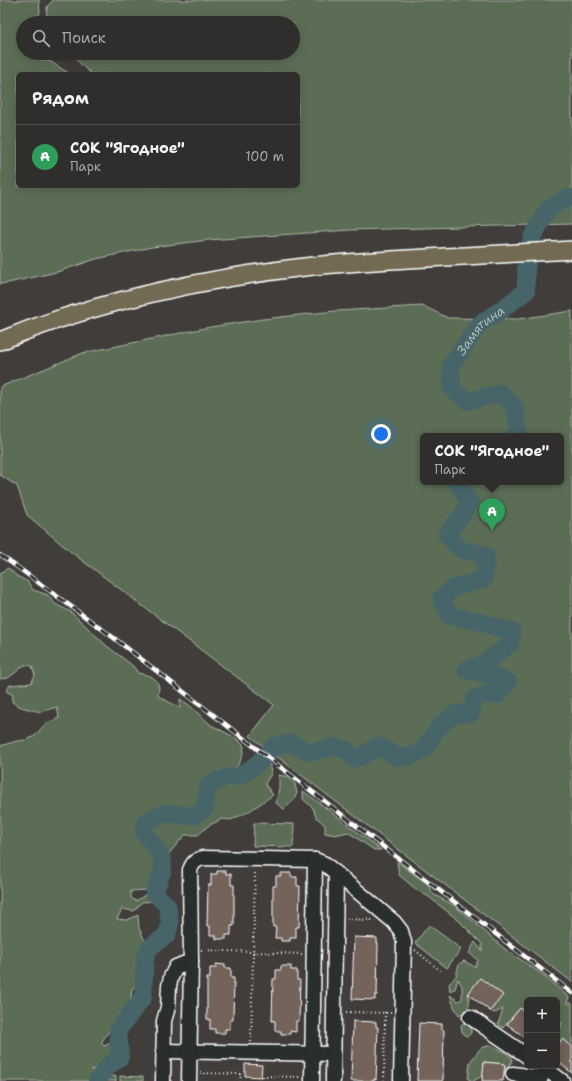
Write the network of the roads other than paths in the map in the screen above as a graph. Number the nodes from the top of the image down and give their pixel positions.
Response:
1 (572, 250) edge
2 (0, 341) edge
3 (315, 860) junction
4 (336, 873) junction
5 (191, 956) junction
6 (470, 1016) dead end
7 (164, 1051) junction
8 (189, 1051) junction
9 (313, 1054) junction
10 (333, 1054) junction
11 (524, 1054) edge
12 (542, 1073) edge
13 (513, 1074) dead end
14 (193, 1079) edge
15 (163, 1081) edge
16 (312, 1081) edge
17 (333, 1081) edge
18 (401, 1081) edge
19 (562, 1081) edge

1 - 2 main road
3 - 4 lane
3 - 5 lane
3 - 9 lane
4 - 10 lane
4 - 18 lane
5 - 7 lane
5 - 8 lane
6 - 11 lane
7 - 8 lane
7 - 15 lane
8 - 9 lane
8 - 14 lane
9 - 10 lane
9 - 16 lane
10 - 17 lane
12 - 13 lane
12 - 19 lane

